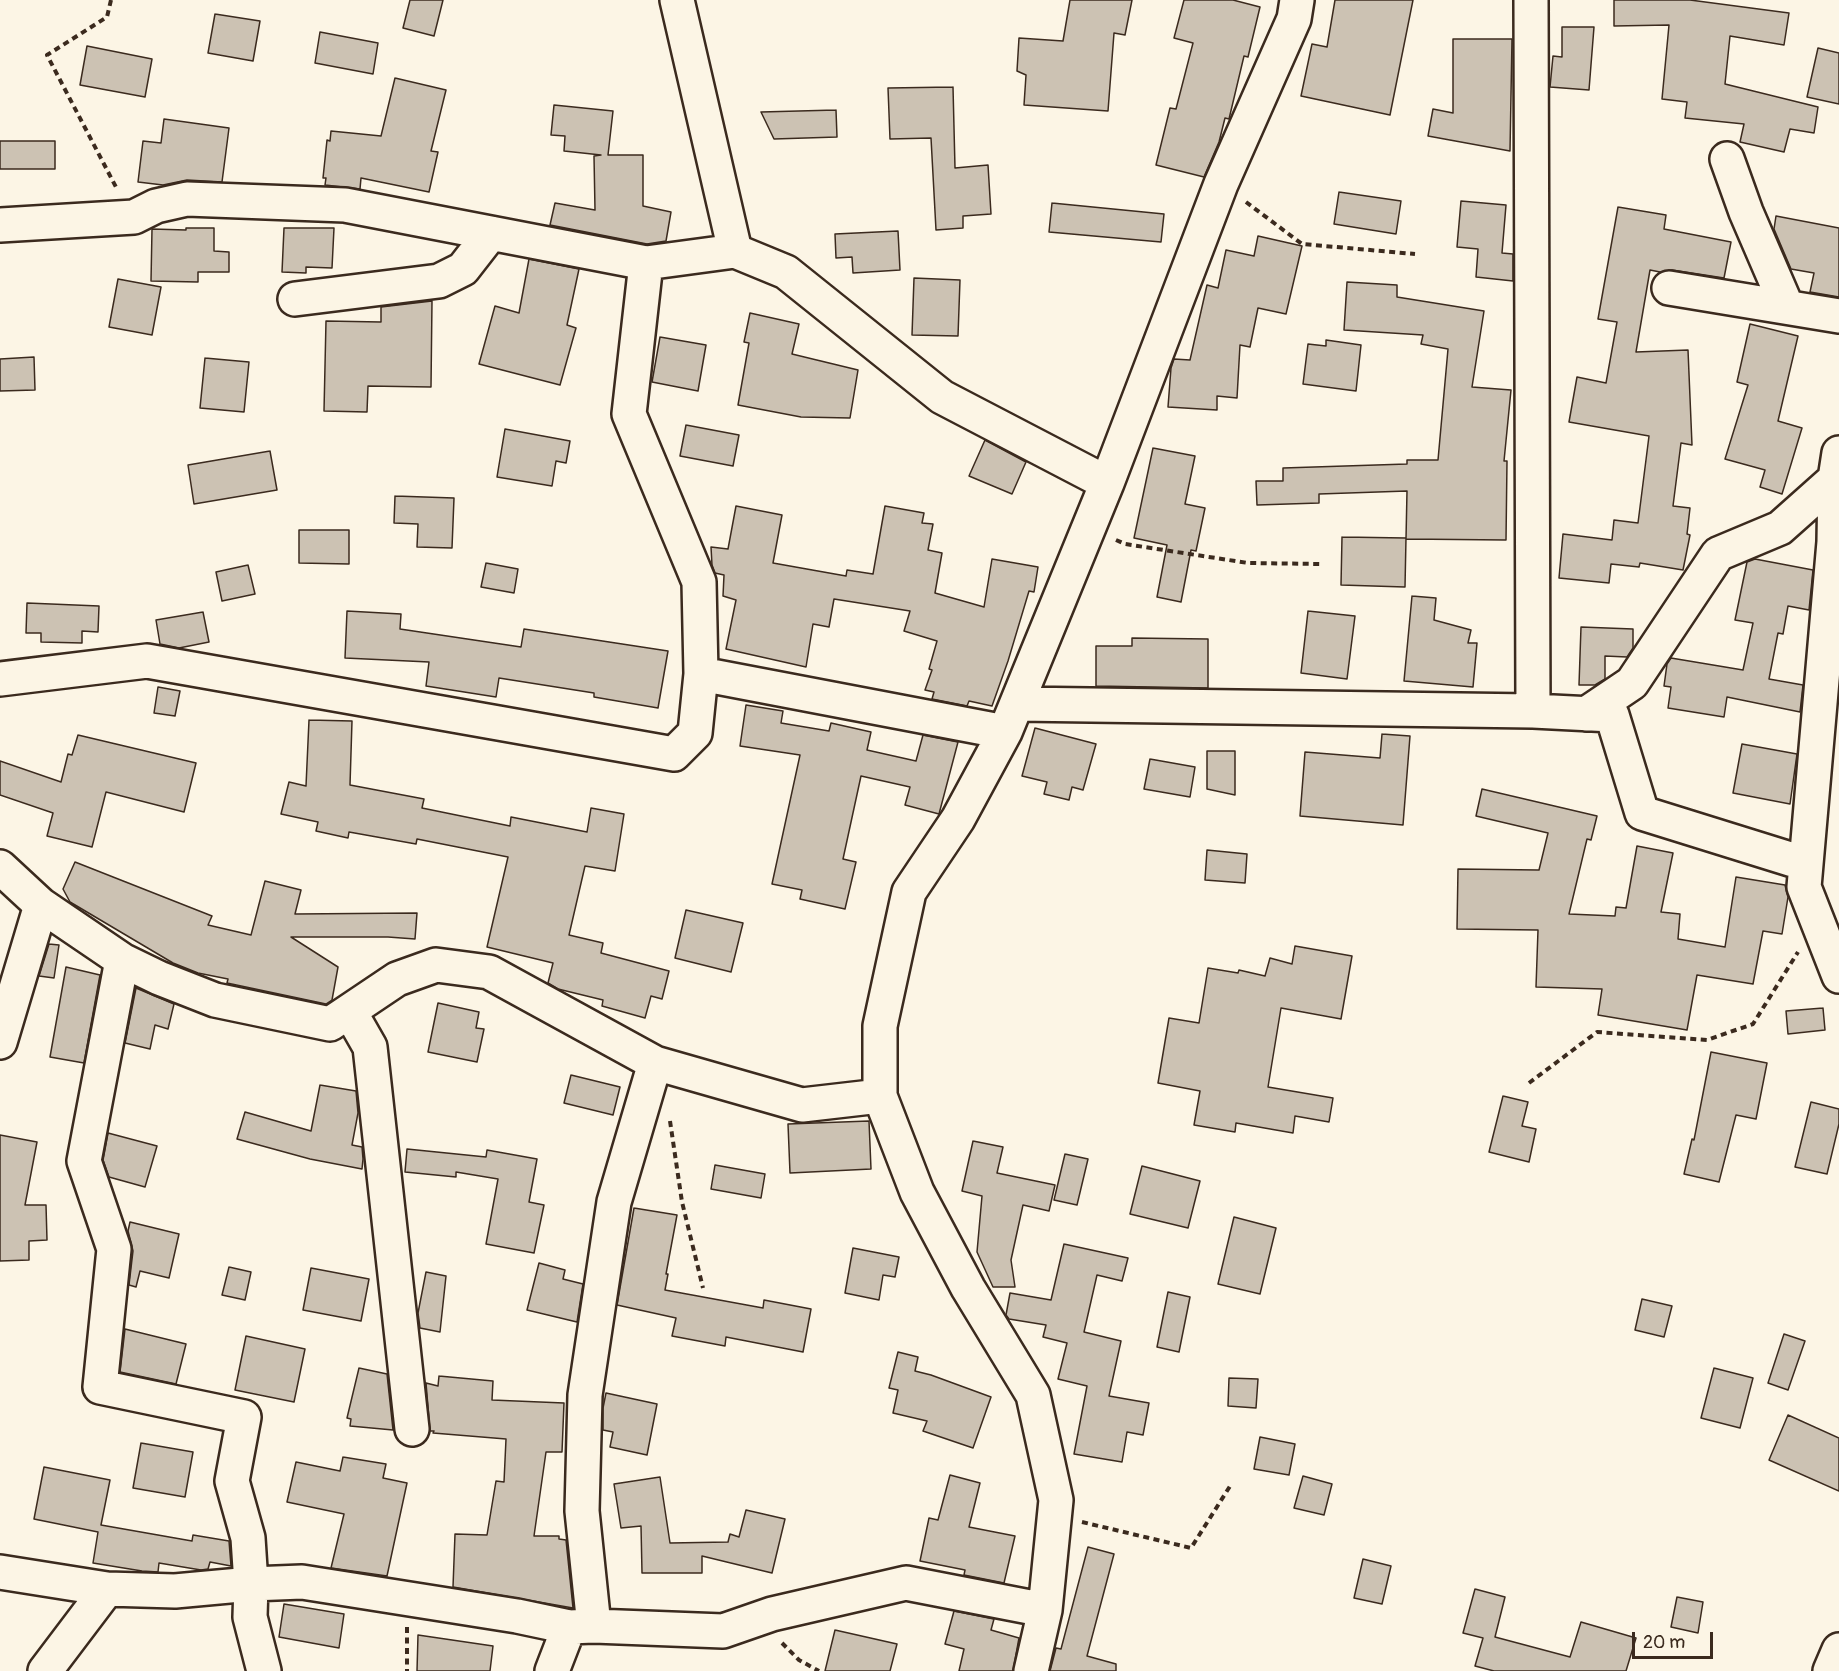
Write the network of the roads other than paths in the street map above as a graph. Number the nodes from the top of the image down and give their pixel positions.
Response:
1 (677, 0) edge
2 (1297, 0) edge
3 (1531, 0) edge
4 (1727, 159) dead end
5 (0, 225) edge
6 (491, 233) junction
7 (735, 251) junction
8 (646, 263) junction
9 (1669, 288) dead end
10 (295, 299) dead end
11 (1787, 307) junction
12 (1839, 316) edge
13 (1837, 466) edge
14 (1107, 483) junction
15 (701, 674) junction
16 (0, 679) edge
17 (1533, 711) junction
18 (1586, 714) junction
19 (1011, 718) junction
20 (1806, 864) junction
21 (0, 867) edge
22 (41, 905) junction
23 (122, 960) junction
24 (1839, 976) edge
25 (350, 1012) junction
26 (0, 1043) edge
27 (655, 1063) junction
28 (880, 1096) junction
29 (412, 1430) dead end
30 (0, 1572) edge
31 (251, 1584) junction
32 (107, 1589) junction
33 (1045, 1610) junction
34 (582, 1627) junction
35 (1839, 1650) edge
36 (45, 1671) edge
37 (264, 1671) edge
38 (552, 1671) edge
39 (1031, 1671) edge
40 (1830, 1671) edge

1 - 7 street
2 - 14 street
3 - 17 street
4 - 11 street
5 - 6 street
6 - 8 street
6 - 10 street
7 - 8 street
7 - 14 street
8 - 15 street
9 - 11 street
11 - 12 street
13 - 18 street
13 - 20 street
14 - 19 street
15 - 16 street
15 - 19 street
17 - 18 street
17 - 19 street
18 - 20 street
19 - 28 street
20 - 24 street
21 - 22 street
22 - 23 street
22 - 26 street
23 - 25 street
23 - 31 street
25 - 27 street
25 - 29 street
27 - 28 street
27 - 34 street
28 - 33 street
30 - 32 street
31 - 32 street
31 - 34 street
31 - 37 street
32 - 36 street
33 - 34 street
33 - 39 street
34 - 38 street
35 - 40 street

